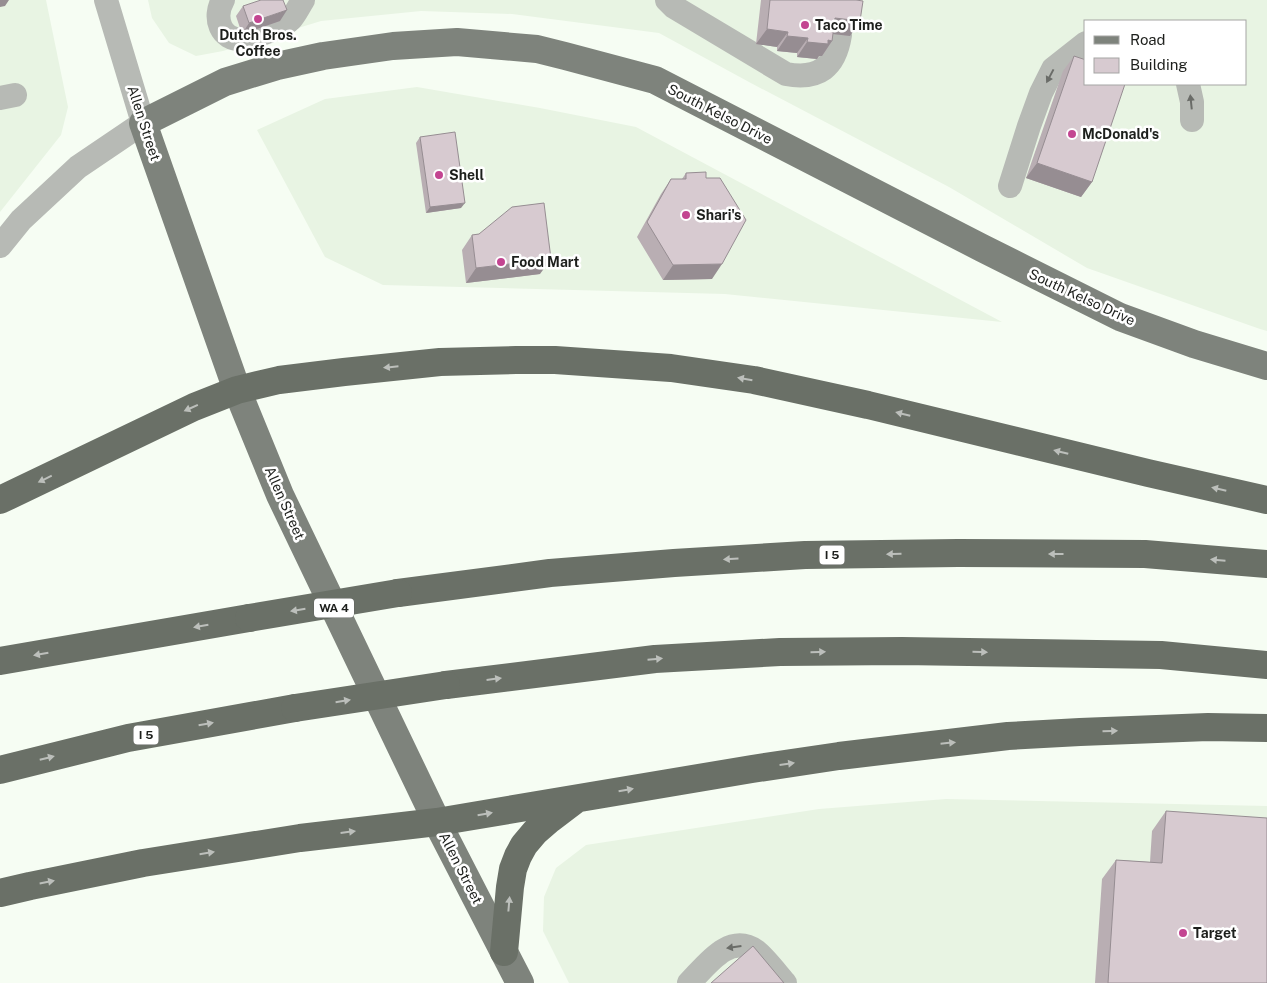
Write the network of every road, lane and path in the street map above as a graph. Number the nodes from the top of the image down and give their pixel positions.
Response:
1 (106, 0) edge
2 (223, 0) edge
3 (303, 0) edge
4 (668, 0) edge
5 (840, 35) edge
6 (1084, 45) edge
7 (1188, 85) edge
8 (1192, 120) dead end
9 (143, 123) junction
10 (1010, 186) dead end
11 (0, 246) edge
12 (1267, 366) edge
13 (236, 390) junction
14 (0, 500) edge
15 (1267, 500) edge
16 (1267, 564) edge
17 (0, 661) edge
18 (1267, 664) edge
19 (1267, 728) edge
20 (0, 770) edge
21 (578, 798) junction
22 (437, 822) junction
23 (0, 893) edge
24 (504, 952) junction
25 (520, 983) edge
26 (689, 983) edge
27 (785, 983) edge

1 - 9 street, Allen Street
2 - 3 street
4 - 5 street
6 -> 10 street
8 -> 7 street
9 - 11 street
9 - 12 main road, South Kelso Drive
9 - 13 main road, Allen Street
13 -> 14 highway
15 -> 13 highway
13 - 22 main road, Allen Street / WA 4
16 -> 17 highway, I 5, bridge
20 -> 18 highway, I 5, bridge
21 -> 19 highway
22 -> 21 highway
24 -> 21 highway
23 -> 22 highway
22 - 24 main road, Allen Street / WA 4
24 - 25 main road, Allen Street / WA 4
27 -> 26 street

